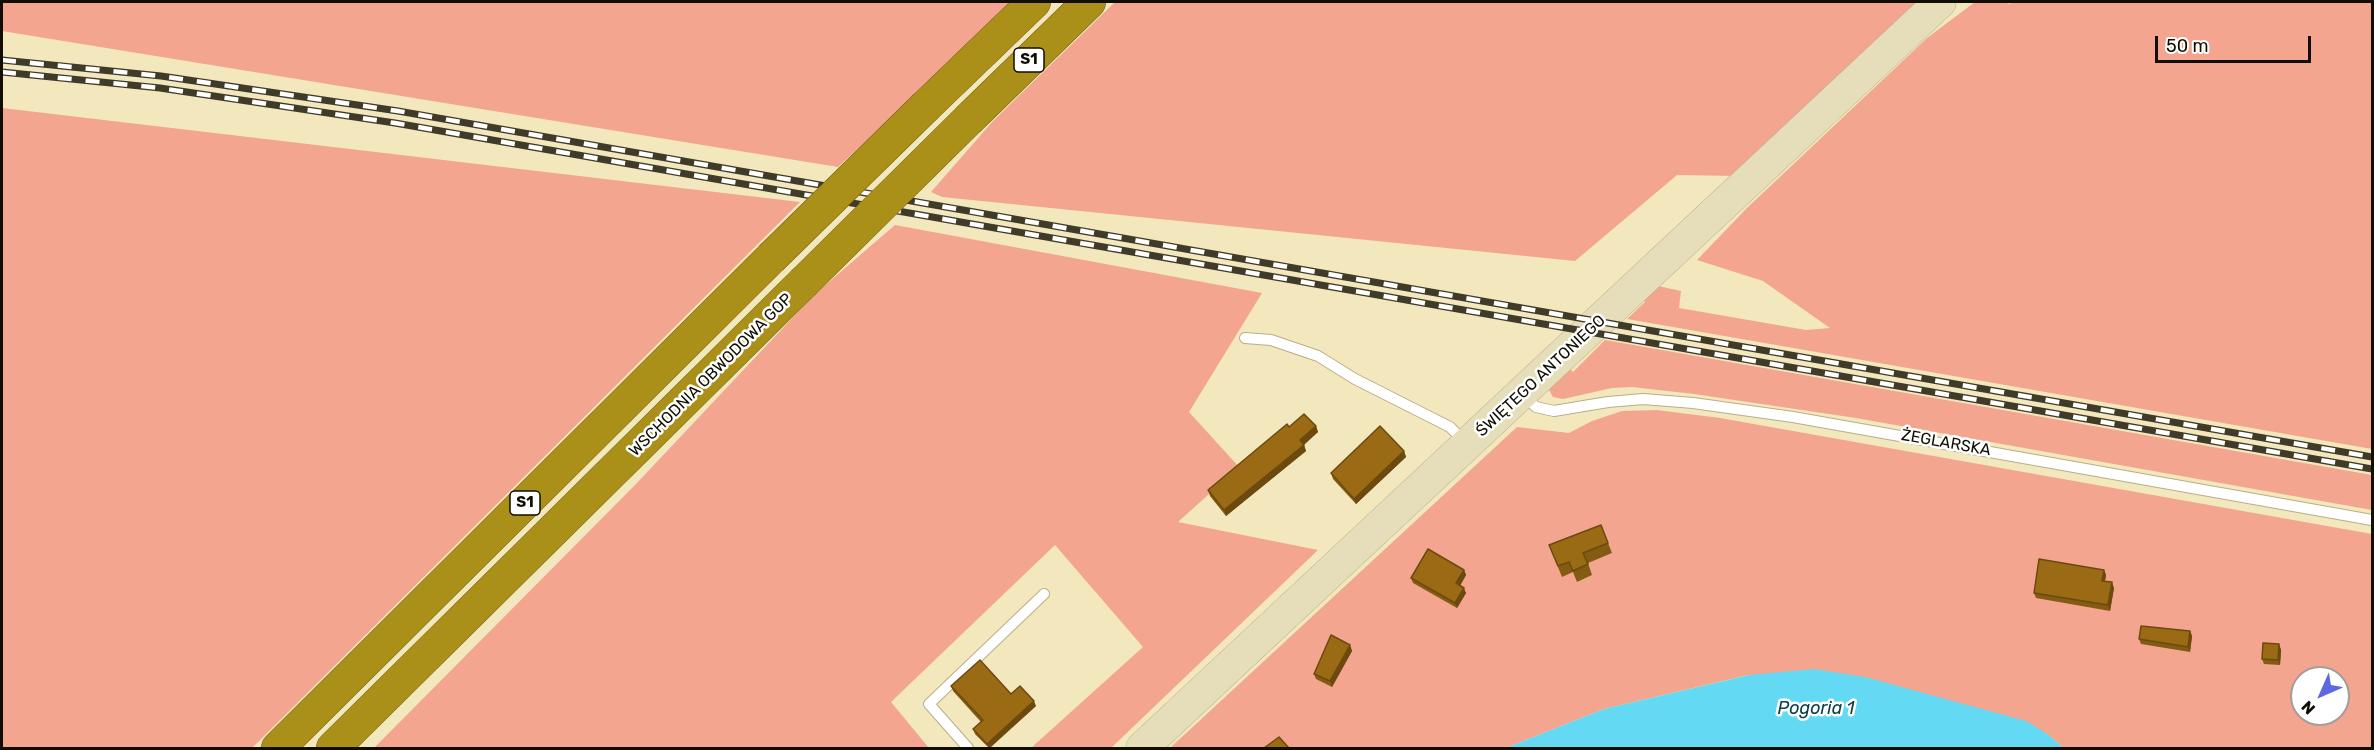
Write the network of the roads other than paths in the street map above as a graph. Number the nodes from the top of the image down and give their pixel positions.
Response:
1 (1034, 2) edge
2 (1089, 2) edge
3 (1940, 2) edge
4 (1245, 338) dead end
5 (1521, 394) junction
6 (1468, 445) junction
7 (2373, 520) edge
8 (1044, 594) dead end
9 (278, 748) edge
10 (333, 748) edge
11 (968, 748) edge
12 (1142, 748) edge

1 - 9 highway, S1, bridge
2 - 10 highway, WSCHODNIA OBWODOWA GOP / S1, bridge
3 - 5 street, ŚWIĘTEGO ANTONIEGO
4 - 6 lane
5 - 6 street, ŚWIĘTEGO ANTONIEGO
5 - 7 lane, ŻEGLARSKA
6 - 12 street, ŚWIĘTEGO ANTONIEGO
8 - 11 lane

